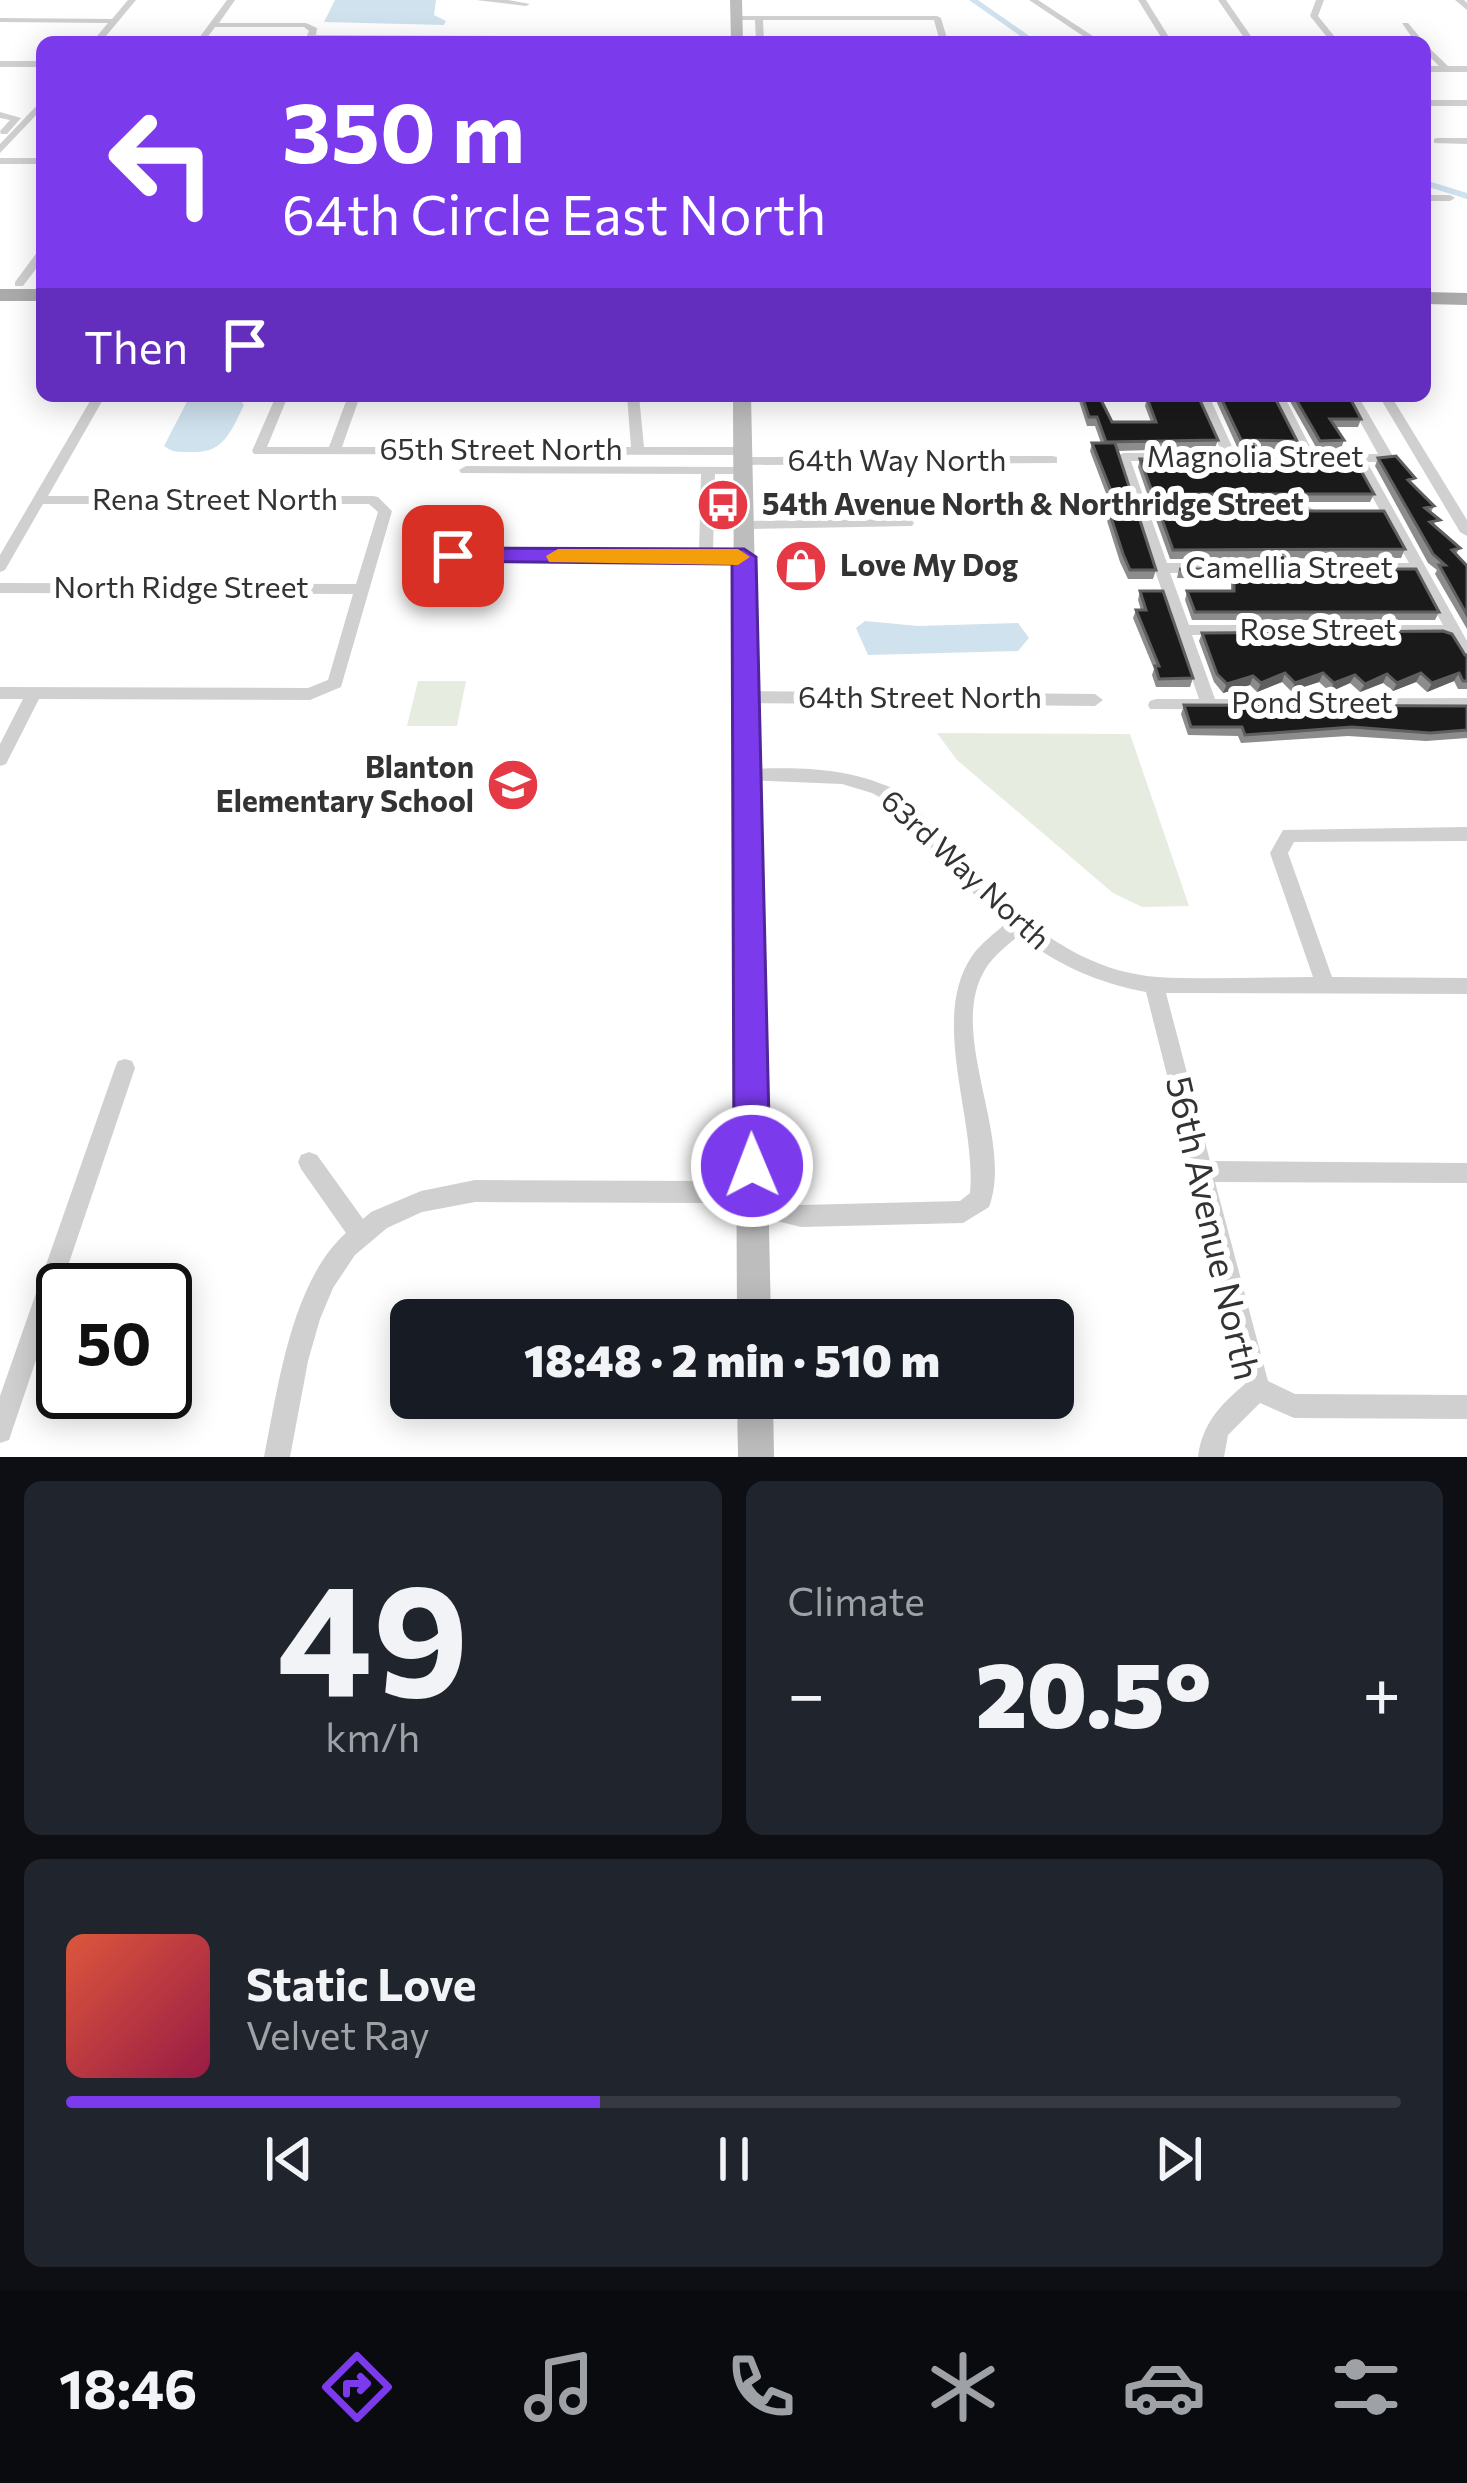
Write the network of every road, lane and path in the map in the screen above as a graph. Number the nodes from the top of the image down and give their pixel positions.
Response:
1 (132, 0) edge
2 (231, 0) edge
3 (480, 0) edge
4 (736, 0) edge
5 (1034, 0) edge
6 (1142, 0) edge
7 (1222, 0) edge
8 (1320, 0) edge
9 (1459, 0) edge
10 (526, 4) dead end
11 (1467, 8) edge
12 (737, 18) junction
13 (759, 18) junction
14 (0, 20) edge
15 (115, 21) junction
16 (213, 25) junction
17 (1405, 25) dead end
18 (101, 36) edge
19 (205, 36) edge
20 (311, 36) edge
21 (737, 36) edge
22 (760, 36) edge
23 (943, 36) edge
24 (1089, 36) edge
25 (1164, 36) edge
26 (1248, 36) edge
27 (1330, 36) edge
28 (1415, 36) edge
29 (1431, 53) edge
30 (0, 64) edge
31 (36, 64) edge
32 (1431, 69) edge
33 (1446, 69) junction
34 (1467, 69) edge
35 (1431, 103) edge
36 (1467, 104) edge
37 (36, 110) edge
38 (0, 116) edge
39 (0, 134) edge
40 (1437, 141) dead end
41 (1467, 141) edge
42 (0, 150) edge
43 (0, 161) edge
44 (36, 161) edge
45 (1431, 198) edge
46 (1450, 198) dead end
47 (36, 260) edge
48 (36, 286) edge
49 (1462, 292) edge
50 (6, 293) edge
51 (1431, 293) edge
52 (36, 295) edge
53 (96, 402) edge
54 (279, 402) edge
55 (352, 402) edge
56 (632, 402) edge
57 (742, 402) edge
58 (1206, 402) edge
59 (1281, 402) edge
60 (1355, 402) edge
61 (1388, 402) edge
62 (335, 449) junction
63 (638, 451) junction
64 (1230, 457) junction
65 (1310, 458) junction
66 (1358, 458) junction
67 (1052, 460) dead end
68 (743, 461) junction
69 (466, 470) dead end
70 (708, 470) junction
71 (40, 500) junction
72 (1142, 511) junction
73 (1320, 511) edge
74 (1365, 512) edge
75 (1387, 512) junction
76 (908, 523) dead end
77 (744, 526) junction
78 (1467, 532) edge
79 (453, 556) dead end
80 (706, 557) junction
81 (744, 557) junction
82 (0, 567) edge
83 (1161, 568) junction
84 (1417, 568) junction
85 (0, 588) edge
86 (362, 589) junction
87 (1183, 630) junction
88 (1453, 630) junction
89 (1467, 655) edge
90 (0, 694) edge
91 (34, 694) junction
92 (746, 697) junction
93 (1095, 700) dead end
94 (1208, 703) junction
95 (1156, 704) dead end
96 (1467, 704) edge
97 (0, 760) edge
98 (747, 775) junction
99 (1467, 834) edge
100 (1018, 924) junction
101 (1325, 984) junction
102 (1154, 985) junction
103 (1467, 986) edge
104 (125, 1068) dead end
105 (309, 1162) dead end
106 (1202, 1171) junction
107 (1467, 1173) edge
108 (752, 1205) junction
109 (360, 1234) junction
110 (754, 1299) edge
111 (1258, 1389) junction
112 (1467, 1407) edge
113 (755, 1419) edge
114 (0, 1431) edge
115 (277, 1457) edge
116 (756, 1457) edge
117 (1210, 1457) edge

1 - 15 street
2 - 16 street
3 - 10 street
4 - 12 main road
5 - 24 street
6 - 25 street
7 - 26 street
8 - 27 street
9 - 11 street
12 - 13 street
12 - 21 main road
13 - 22 street
13 - 23 street
14 - 15 street
15 - 18 street
16 - 19 street
16 - 20 street
17 - 28 street
29 - 33 street
30 - 31 street
32 - 33 street
33 - 34 street
35 - 36 street
37 - 42 street
38 - 39 street
40 - 41 street
43 - 44 street
45 - 46 street
47 - 50 street
48 - 50 main road
49 - 51 main road
50 - 52 main road
53 - 71 street
54 - 62 street, 65th Street North
55 - 62 street
56 - 63 street
57 - 68 main road
58 - 64 street
59 - 65 street
60 - 66 street, Magnolia Street
61 - 78 street
62 - 63 street, 65th Street North
63 - 68 street, 65th Street North
64 - 65 street, Magnolia Street
64 - 72 street, Magnolia Street
65 - 66 street, Magnolia Street
66 - 75 street
67 - 68 street, 64th Way North
68 - 70 street
68 - 77 main road
69 - 70 street
70 - 80 street
71 - 82 street
71 - 86 street, Rena Street North
72 - 73 street
72 - 83 street
74 - 75 street
75 - 84 street
76 - 77 street
77 - 81 main road
79 - 80 street
80 - 81 street
81 - 92 main road
83 - 84 street, Camellia Street
83 - 87 street
84 - 88 street
85 - 86 street, North Ridge Street
86 - 91 street
87 - 88 street, Rose Street
87 - 94 street
88 - 89 street
90 - 91 street
91 - 97 street
92 - 93 street, 64th Street North
92 - 98 main road
94 - 95 street, Pond Street
94 - 96 street, Pond Street
98 - 100 street, 63rd Way North
98 - 108 main road
99 - 101 street
100 - 102 street, 63rd Way North
100 - 108 street
101 - 102 street, 63rd Way North
101 - 103 street, 63rd Way North
102 - 106 street, 56th Avenue North
104 - 114 street
105 - 109 street
106 - 107 street
106 - 111 street, 56th Avenue North
108 - 109 street
108 - 110 main road
109 - 115 street
111 - 112 street
111 - 117 street, 56th Avenue North
113 - 116 main road

